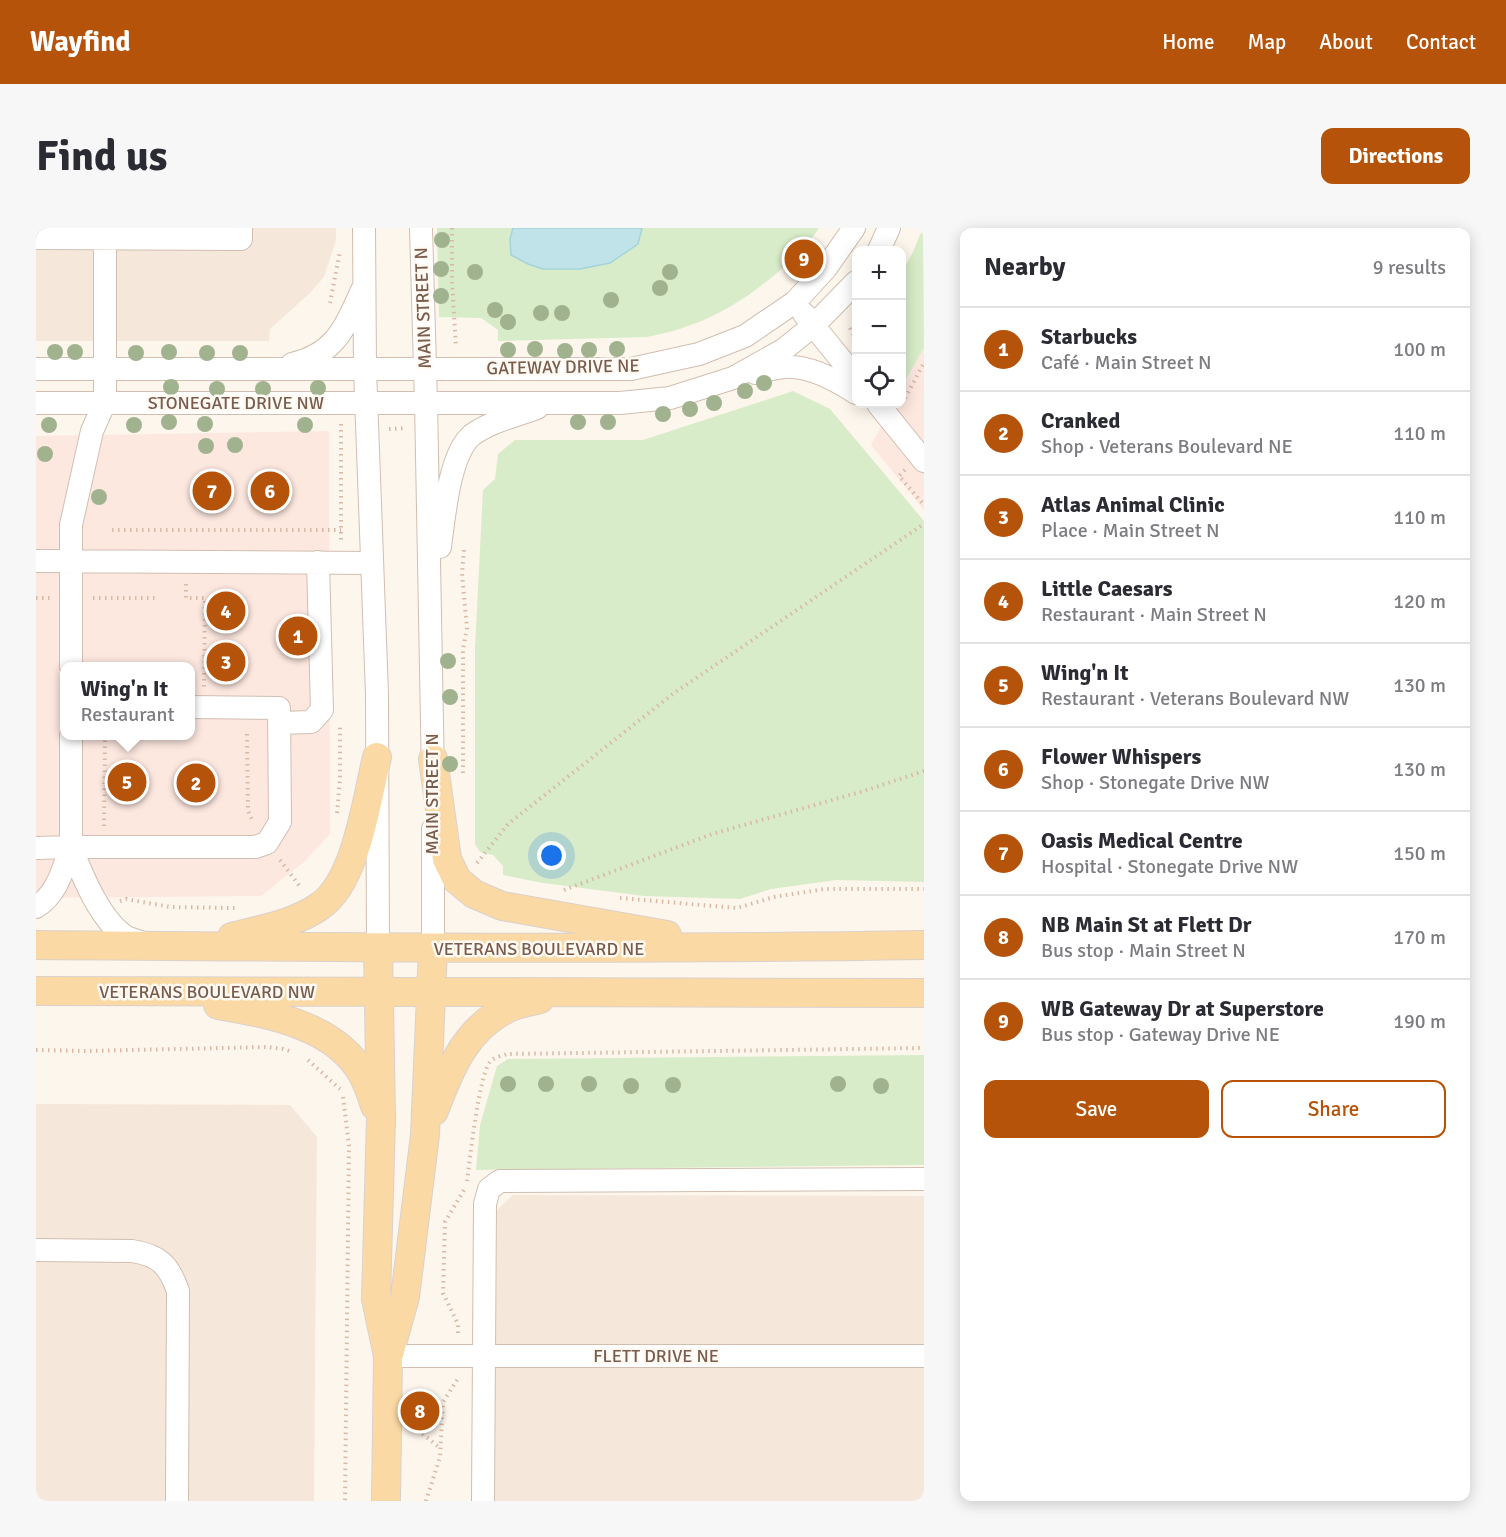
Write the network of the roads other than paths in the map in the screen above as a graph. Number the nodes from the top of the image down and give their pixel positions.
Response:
1 (241, 228) edge
2 (364, 228) edge
3 (421, 228) edge
4 (854, 228) edge
5 (889, 228) edge
6 (36, 238) edge
7 (105, 239) junction
8 (881, 246) edge
9 (365, 283) junction
10 (852, 286) edge
11 (795, 302) junction
12 (813, 326) junction
13 (36, 369) edge
14 (106, 369) junction
15 (266, 369) junction
16 (365, 369) junction
17 (425, 369) junction
18 (852, 373) edge
19 (733, 378) junction
20 (852, 391) edge
21 (105, 402) junction
22 (426, 402) junction
23 (554, 402) junction
24 (36, 403) edge
25 (366, 403) junction
26 (880, 408) edge
27 (924, 461) edge
28 (36, 561) edge
29 (70, 561) junction
30 (318, 562) junction
31 (372, 562) junction
32 (430, 616) junction
33 (71, 662) edge
34 (197, 700) edge
35 (279, 723) junction
36 (71, 740) edge
37 (377, 757) junction
38 (433, 759) junction
39 (71, 847) junction
40 (36, 848) edge
41 (36, 907) edge
42 (36, 945) edge
43 (924, 945) edge
44 (153, 946) junction
45 (378, 948) junction
46 (746, 948) junction
47 (433, 949) junction
48 (36, 991) edge
49 (148, 991) junction
50 (433, 991) junction
51 (379, 992) junction
52 (563, 992) junction
53 (924, 993) edge
54 (381, 1118) junction
55 (425, 1135) junction
56 (924, 1179) edge
57 (36, 1250) edge
58 (388, 1356) junction
59 (484, 1356) junction
60 (924, 1356) edge
61 (177, 1501) edge
62 (386, 1501) edge
63 (483, 1501) edge

1 - 7 street
2 - 9 street, MAIN STREET N
3 - 17 street, MAIN STREET N
4 - 11 street, GATEWAY DRIVE NE
5 - 8 street
6 - 7 street
7 - 14 street
9 - 15 street
9 - 16 street, MAIN STREET N
10 - 12 street, GATEWAY DRIVE NE
11 - 12 street
11 - 17 street, GATEWAY DRIVE NE
12 - 18 street
12 - 19 street, GATEWAY DRIVE NE
13 - 14 street, STONEGATE DRIVE NW
14 - 15 street, STONEGATE DRIVE NW
14 - 21 street
15 - 16 street, STONEGATE DRIVE NW
16 - 17 street, GATEWAY DRIVE NE
16 - 25 street, MAIN STREET N
17 - 22 street, MAIN STREET N
19 - 20 street
19 - 23 street, GATEWAY DRIVE NE
21 - 24 street, STONEGATE DRIVE NW
21 - 25 street, STONEGATE DRIVE NW
21 - 29 street
22 - 23 street, GATEWAY DRIVE NE
22 - 25 street, GATEWAY DRIVE NE
22 - 32 street, MAIN STREET N
23 - 32 street
25 - 31 street, MAIN STREET N
26 - 27 street
28 - 29 street
29 - 30 street
29 - 33 street
30 - 31 street
30 - 35 street
31 - 37 street, MAIN STREET N
32 - 38 street, MAIN STREET N
34 - 35 street
35 - 39 street
36 - 39 street
37 - 44 main road
37 - 45 street, MAIN STREET N
38 - 46 main road
38 - 47 street, MAIN STREET N
39 - 40 street
39 - 41 street
39 - 44 street
42 - 44 main road
43 - 46 main road, VETERANS BOULEVARD NE
44 - 45 main road, VETERANS BOULEVARD NE
45 - 47 main road, VETERANS BOULEVARD NE
45 - 51 main road, MAIN STREET N
46 - 47 main road, VETERANS BOULEVARD NE
47 - 50 main road, MAIN STREET N
48 - 49 main road, VETERANS BOULEVARD NW
49 - 51 main road, VETERANS BOULEVARD NW
49 - 54 main road
50 - 51 main road, VETERANS BOULEVARD NW
50 - 52 main road
50 - 55 main road, MAIN STREET N
51 - 54 main road, MAIN STREET N
52 - 53 main road
52 - 55 main road
54 - 58 main road, MAIN STREET N
55 - 58 main road, MAIN STREET N
56 - 59 street
57 - 61 street
58 - 59 street, FLETT DRIVE NE
58 - 62 main road, MAIN STREET N
59 - 60 street, FLETT DRIVE NE
59 - 63 street

